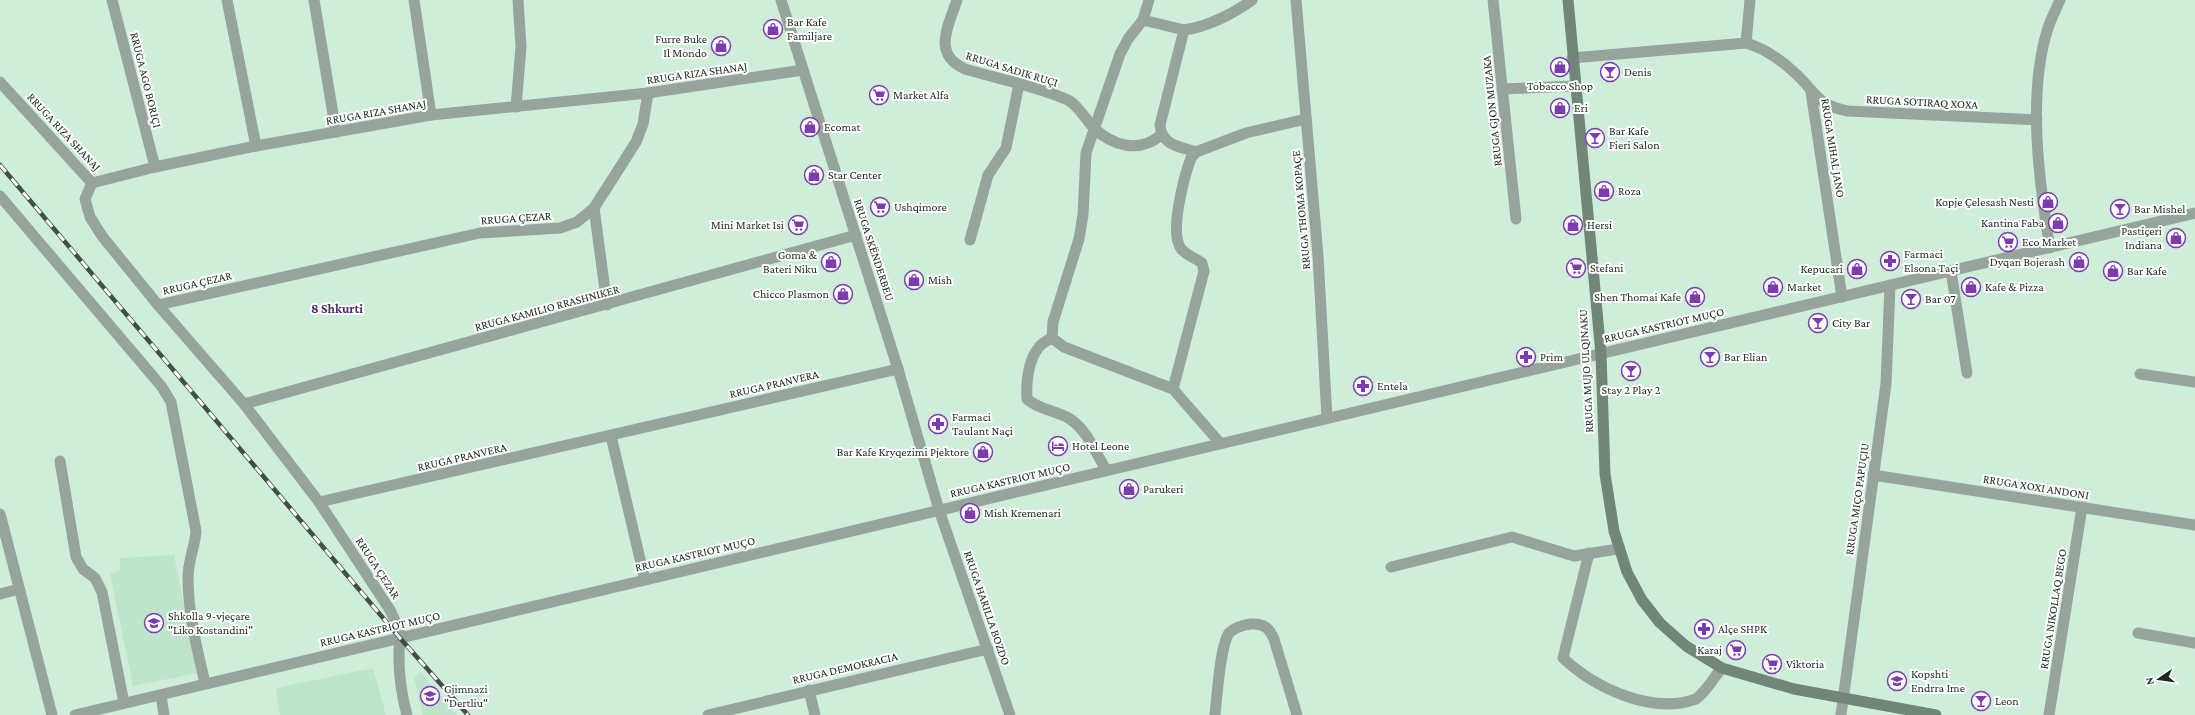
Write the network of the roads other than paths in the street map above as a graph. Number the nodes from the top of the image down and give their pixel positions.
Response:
1 (112, 0) edge
2 (227, 0) edge
3 (314, 0) edge
4 (414, 0) edge
5 (518, 0) edge
6 (781, 0) edge
7 (957, 0) edge
8 (1149, 0) edge
9 (1252, 0) edge
10 (1296, 0) edge
11 (1493, 0) edge
12 (1568, 0) edge
13 (1750, 0) edge
14 (2060, 0) edge
15 (1143, 20) junction
16 (1184, 30) junction
17 (1746, 43) junction
18 (1572, 58) junction
19 (803, 70) junction
20 (0, 82) edge
21 (1020, 84) junction
22 (1575, 86) junction
23 (1502, 89) junction
24 (1811, 92) junction
25 (648, 93) junction
26 (516, 107) junction
27 (431, 115) junction
28 (1306, 119) junction
29 (2037, 120) junction
30 (1094, 129) junction
31 (336, 132) junction
32 (1161, 135) junction
33 (256, 146) junction
34 (1196, 152) junction
35 (155, 167) junction
36 (92, 183) junction
37 (0, 196) edge
38 (594, 208) junction
39 (2195, 213) edge
40 (1516, 219) dead end
41 (856, 236) junction
42 (970, 240) dead end
43 (2050, 248) junction
44 (1951, 271) junction
45 (1890, 285) junction
46 (1842, 297) junction
47 (158, 305) junction
48 (607, 305) junction
49 (1052, 338) junction
50 (1601, 354) junction
51 (898, 369) junction
52 (1967, 373) dead end
53 (2140, 374) dead end
54 (2195, 382) edge
55 (1173, 389) junction
56 (244, 404) junction
57 (1327, 418) junction
58 (610, 436) junction
59 (1220, 443) junction
60 (60, 461) dead end
61 (1106, 470) junction
62 (1873, 475) junction
63 (319, 502) junction
64 (2082, 507) junction
65 (939, 510) junction
66 (0, 514) edge
67 (2195, 525) edge
68 (1618, 549) junction
69 (1589, 553) junction
70 (1392, 567) dead end
71 (645, 580) junction
72 (20, 590) junction
73 (0, 594) edge
74 (2138, 633) dead end
75 (400, 638) junction
76 (2195, 643) edge
77 (988, 649) junction
78 (1722, 668) junction
79 (205, 684) junction
80 (809, 690) junction
81 (161, 695) junction
82 (1843, 700) junction
83 (124, 703) junction
84 (52, 715) edge
85 (75, 715) edge
86 (164, 715) edge
87 (407, 715) edge
88 (708, 715) edge
89 (815, 715) edge
90 (1010, 715) edge
91 (1215, 715) edge
92 (1297, 715) edge
93 (1841, 715) edge
94 (1936, 715) edge
95 (2049, 715) edge

1 - 35 street, RRUGA AGO BORIÇI
2 - 33 street
3 - 31 street
4 - 27 street
5 - 26 street
6 - 19 street, RRUGA SKËNDERBEU
7 - 21 street, RRUGA SADIK RUÇI
8 - 15 street
9 - 16 street
10 - 28 street, RRUGA THOMA KOPAÇE
11 - 23 street, RRUGA GJON MUZAKA
12 - 18 main road, RRUGA MUJO ULQINAKU
13 - 17 street
14 - 29 street
15 - 16 street
15 - 30 street
16 - 32 street
17 - 18 street, RRUGA MIHAL JANO
17 - 24 street, RRUGA MIHAL JANO
18 - 22 main road, RRUGA MUJO ULQINAKU
19 - 25 street, RRUGA RIZA SHANAJ
19 - 41 street, RRUGA SKËNDERBEU
20 - 36 street, RRUGA RIZA SHANAJ
21 - 30 street, RRUGA SADIK RUÇI
21 - 42 street
22 - 23 street
22 - 50 main road, RRUGA MUJO ULQINAKU
23 - 40 street, RRUGA GJON MUZAKA
24 - 29 street, RRUGA SOTIRAQ XOXA
24 - 46 street, RRUGA MIHAL JANO
25 - 26 street, RRUGA RIZA SHANAJ
25 - 38 street, RRUGA ÇEZAR
26 - 27 street, RRUGA RIZA SHANAJ
27 - 31 street, RRUGA RIZA SHANAJ
28 - 34 street
28 - 57 street, RRUGA THOMA KOPAÇE
29 - 43 street
30 - 32 street, RRUGA SADIK RUÇI
30 - 49 street
31 - 33 street, RRUGA RIZA SHANAJ
32 - 34 street
33 - 35 street, RRUGA RIZA SHANAJ
34 - 55 street
35 - 36 street, RRUGA RIZA SHANAJ
36 - 47 street
37 - 79 street
38 - 47 street, RRUGA ÇEZAR
38 - 48 street
39 - 43 street, RRUGA KASTRIOT MUÇO
41 - 48 street, RRUGA KAMILIO RRASHNIKER
41 - 51 street, RRUGA SKËNDERBEU
43 - 44 street, RRUGA KASTRIOT MUÇO
44 - 45 street, RRUGA KASTRIOT MUÇO
44 - 52 street
45 - 46 street, RRUGA KASTRIOT MUÇO
45 - 62 street, RRUGA MIÇO PAPUÇIU
46 - 50 street, RRUGA KASTRIOT MUÇO
47 - 56 street, RRUGA ÇEZAR
48 - 56 street, RRUGA KAMILIO RRASHNIKER
49 - 55 street
49 - 61 street
50 - 57 street, RRUGA KASTRIOT MUÇO
50 - 68 main road, RRUGA MUJO ULQINAKU
51 - 58 street, RRUGA PRANVERA
51 - 65 street, RRUGA SKËNDERBEU
53 - 54 street
55 - 59 street
56 - 63 street, RRUGA ÇEZAR
57 - 59 street, RRUGA KASTRIOT MUÇO
58 - 63 street, RRUGA PRANVERA
58 - 71 street
59 - 61 street, RRUGA KASTRIOT MUÇO
60 - 83 street
61 - 65 street, RRUGA KASTRIOT MUÇO
62 - 64 street, RRUGA XOXI ANDONI
62 - 82 street, RRUGA MIÇO PAPUÇIU
63 - 75 street, RRUGA ÇEZAR
64 - 67 street, RRUGA XOXI ANDONI
64 - 95 street, RRUGA NIKOLLAQ BEGO
65 - 71 street, RRUGA KASTRIOT MUÇO
65 - 77 street, RRUGA HARILLA BOZDO
66 - 72 street
68 - 69 street
68 - 78 main road, RRUGA MUJO ULQINAKU
69 - 70 street
69 - 78 street
71 - 75 street, RRUGA KASTRIOT MUÇO
72 - 73 street
72 - 84 street
74 - 76 street
75 - 79 street, RRUGA KASTRIOT MUÇO
75 - 87 street
77 - 80 street, RRUGA DEMOKRACIA
77 - 90 street, RRUGA HARILLA BOZDO
78 - 82 main road, RRUGA MUJO ULQINAKU
79 - 81 street, RRUGA KASTRIOT MUÇO
80 - 88 street, RRUGA DEMOKRACIA
80 - 89 street
81 - 83 street, RRUGA KASTRIOT MUÇO
81 - 86 street
82 - 93 street, RRUGA MIÇO PAPUÇIU
82 - 94 main road, RRUGA MUJO ULQINAKU
83 - 85 street, RRUGA KASTRIOT MUÇO
91 - 92 street

